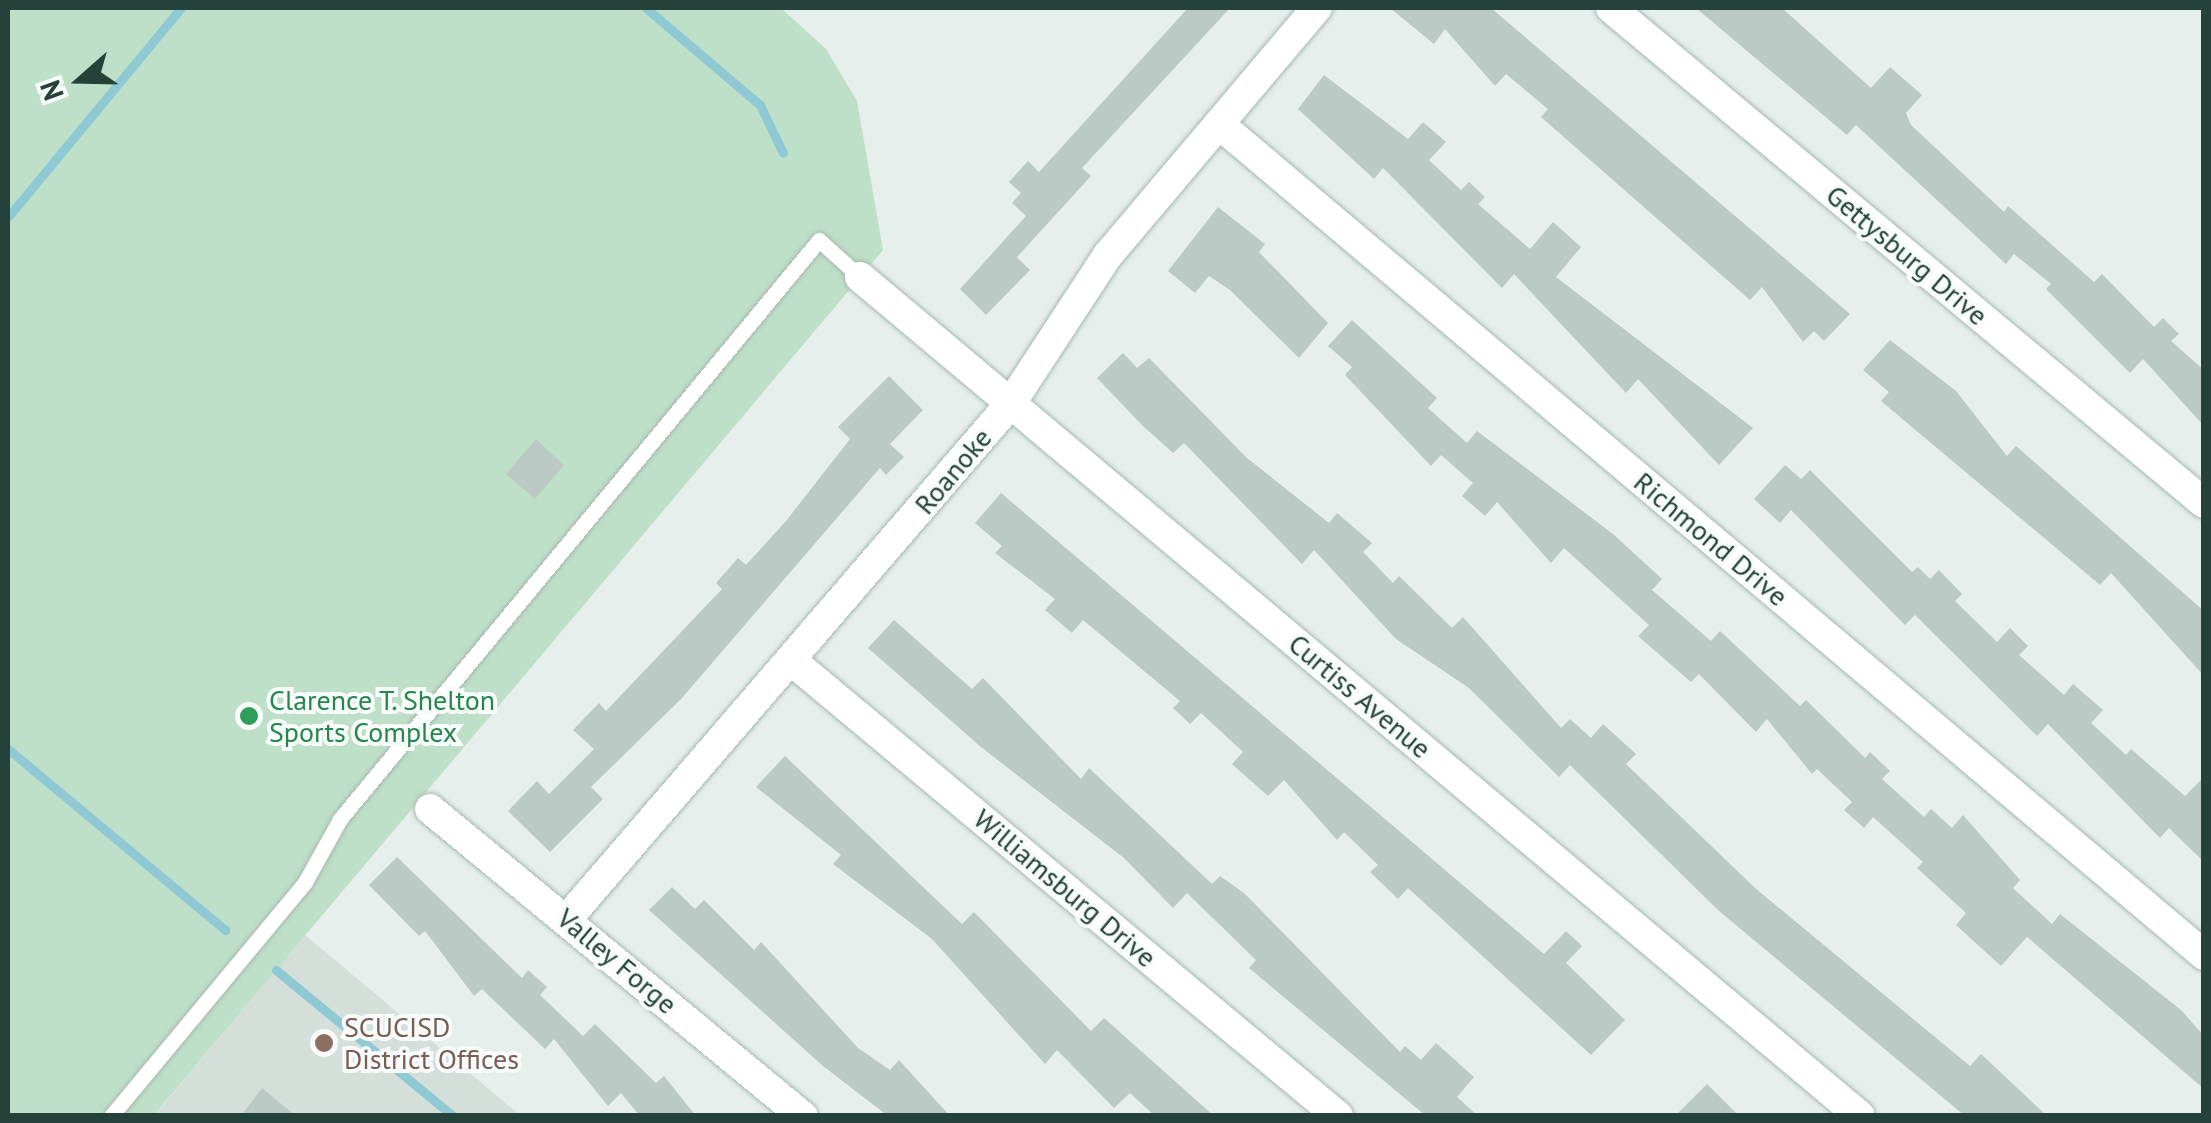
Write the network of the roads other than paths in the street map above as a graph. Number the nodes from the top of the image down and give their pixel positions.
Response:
1 (1317, 8) edge
2 (1611, 8) edge
3 (1219, 124) junction
4 (860, 278) joint
5 (1011, 403) junction
6 (2204, 503) edge
7 (792, 661) junction
8 (430, 809) dead end
9 (567, 919) junction
10 (2204, 954) edge
11 (111, 1116) edge
12 (802, 1116) edge
13 (1338, 1116) edge
14 (1860, 1116) edge

1 - 3 street, Roanoke
2 - 6 street, Gettysburg Drive
3 - 5 street, Roanoke
3 - 10 street, Richmond Drive
4 - 5 street, Curtiss Avenue
4 - 11 lane
5 - 7 street, Roanoke
5 - 14 street, Curtiss Avenue
7 - 9 street, Roanoke
7 - 13 street, Williamsburg Drive
8 - 9 street, Valley Forge
9 - 12 street, Valley Forge

